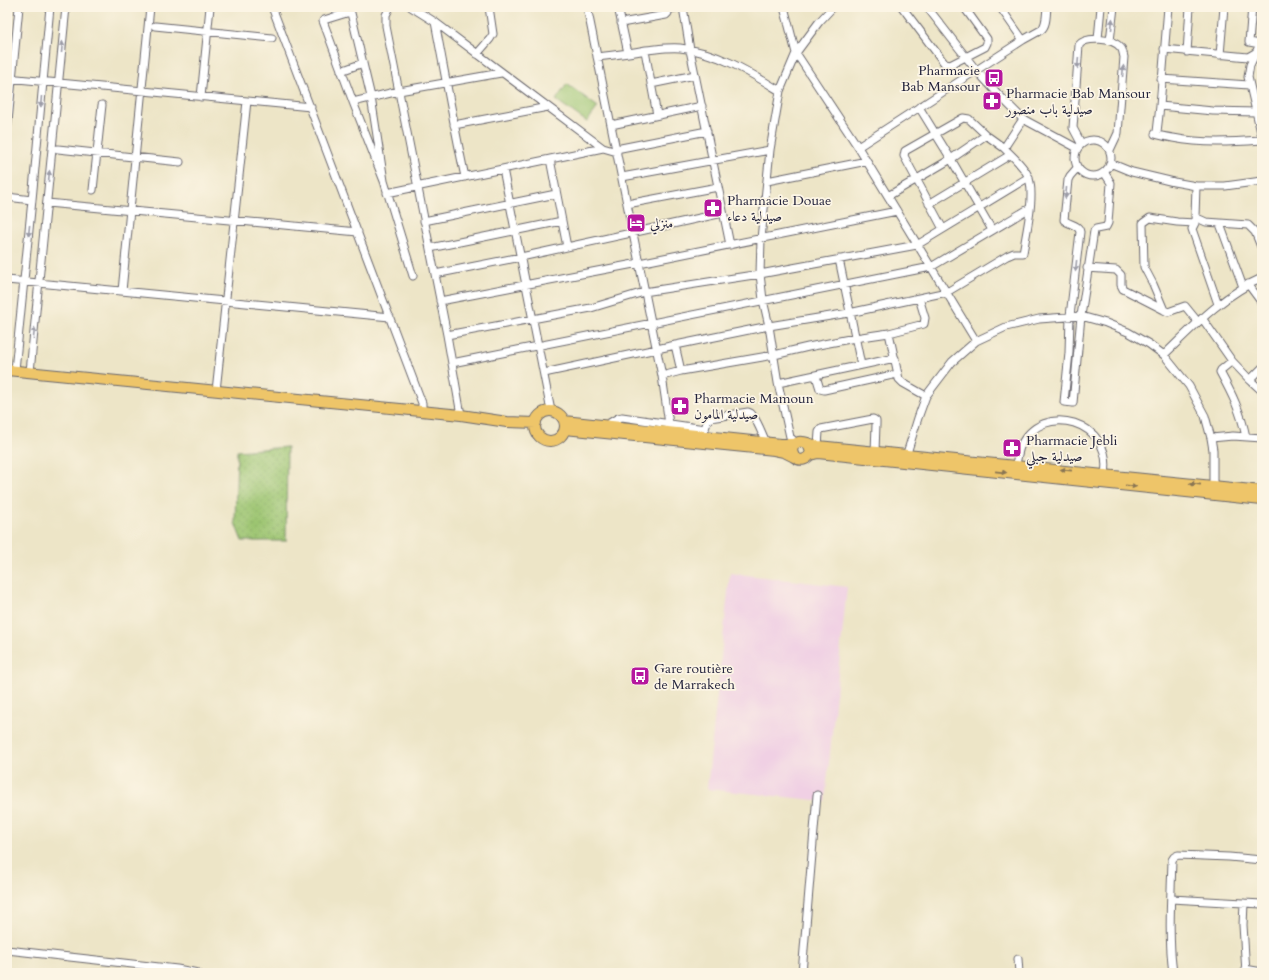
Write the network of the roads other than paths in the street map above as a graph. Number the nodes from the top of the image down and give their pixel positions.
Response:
1 (20, 7) edge
2 (50, 7) edge
3 (66, 7) edge
4 (150, 7) edge
5 (210, 7) edge
6 (272, 7) edge
7 (390, 7) edge
8 (412, 7) edge
9 (489, 7) edge
10 (587, 7) edge
11 (618, 7) edge
12 (680, 7) edge
13 (683, 7) edge
14 (784, 7) edge
15 (833, 7) edge
16 (902, 7) edge
17 (927, 7) edge
18 (964, 7) edge
19 (1000, 7) edge
20 (1047, 7) edge
21 (1101, 7) edge
22 (1114, 7) edge
23 (1168, 7) edge
24 (1190, 7) edge
25 (1224, 7) edge
26 (1252, 7) edge
27 (668, 8) edge
28 (422, 10) edge
29 (435, 22) junction
30 (621, 23) junction
31 (155, 26) dead end
32 (208, 31) junction
33 (272, 38) dead end
34 (1098, 39) junction
35 (1023, 40) junction
36 (1110, 41) junction
37 (1250, 42) junction
38 (1261, 42) edge
39 (1164, 49) junction
40 (690, 50) junction
41 (645, 51) junction
42 (1188, 52) junction
43 (628, 53) junction
44 (796, 53) junction
45 (1255, 53) junction
46 (477, 54) junction
47 (1220, 55) junction
48 (966, 57) junction
49 (1248, 57) junction
50 (598, 58) junction
51 (363, 63) junction
52 (976, 70) junction
53 (341, 71) junction
54 (501, 73) junction
55 (695, 74) junction
56 (10, 78) edge
57 (1161, 79) junction
58 (43, 81) junction
59 (447, 82) junction
60 (58, 83) junction
61 (651, 84) junction
62 (1249, 85) junction
63 (141, 91) junction
64 (398, 91) junction
65 (780, 91) junction
66 (201, 97) junction
67 (371, 98) junction
68 (247, 101) junction
69 (353, 102) junction
70 (102, 105) dead end
71 (702, 106) junction
72 (1160, 106) junction
73 (311, 107) junction
74 (548, 107) junction
75 (919, 107) junction
76 (1256, 112) junction
77 (657, 115) junction
78 (1024, 119) junction
79 (454, 125) junction
80 (611, 125) junction
81 (706, 131) junction
82 (7, 132) edge
83 (936, 133) junction
84 (986, 135) junction
85 (1262, 139) edge
86 (1079, 145) junction
87 (858, 147) junction
88 (603, 148) junction
89 (1004, 148) junction
90 (58, 149) dead end
91 (616, 150) junction
92 (770, 150) junction
93 (1110, 150) junction
94 (97, 153) junction
95 (1010, 154) junction
96 (135, 157) junction
97 (951, 158) junction
98 (550, 159) junction
99 (713, 160) junction
100 (867, 161) junction
101 (180, 162) dead end
102 (1110, 164) junction
103 (1077, 168) junction
104 (503, 169) junction
105 (1104, 172) junction
106 (465, 177) junction
107 (622, 177) junction
108 (1029, 177) junction
109 (915, 179) junction
110 (767, 180) junction
111 (384, 181) junction
112 (1262, 181) edge
113 (964, 182) junction
114 (1196, 186) junction
115 (418, 187) junction
116 (718, 187) junction
117 (93, 190) dead end
118 (388, 193) junction
119 (556, 194) junction
120 (888, 196) junction
121 (7, 197) edge
122 (32, 200) junction
123 (47, 203) junction
124 (510, 203) junction
125 (627, 204) junction
126 (929, 204) junction
127 (978, 207) junction
128 (1030, 208) junction
129 (897, 211) junction
130 (130, 212) junction
131 (723, 213) junction
132 (1195, 220) junction
133 (234, 221) junction
134 (424, 221) junction
135 (562, 221) junction
136 (1220, 224) junction
137 (943, 229) junction
138 (992, 230) junction
139 (516, 231) junction
140 (358, 232) junction
141 (633, 232) junction
142 (761, 239) junction
143 (730, 245) junction
144 (917, 245) junction
145 (567, 247) junction
146 (430, 248) junction
147 (1262, 249) edge
148 (521, 257) junction
149 (839, 259) junction
150 (639, 263) junction
151 (931, 267) junction
152 (1087, 268) junction
153 (435, 274) junction
154 (760, 274) junction
155 (413, 276) dead end
156 (1262, 278) edge
157 (7, 280) edge
158 (23, 282) junction
159 (39, 283) junction
160 (843, 284) junction
161 (526, 285) junction
162 (1246, 286) junction
163 (122, 291) junction
164 (644, 292) junction
165 (947, 292) junction
166 (919, 298) junction
167 (763, 300) junction
168 (226, 301) junction
169 (440, 301) junction
170 (1262, 303) edge
171 (1218, 304) junction
172 (1164, 310) junction
173 (849, 313) junction
174 (1070, 316) junction
175 (1080, 316) junction
176 (390, 317) junction
177 (533, 318) junction
178 (1200, 320) junction
179 (651, 322) junction
180 (768, 326) junction
181 (889, 332) junction
182 (448, 335) junction
183 (855, 338) junction
184 (976, 341) junction
185 (538, 345) junction
186 (675, 345) junction
187 (656, 349) junction
188 (1164, 355) junction
189 (774, 356) junction
190 (895, 358) junction
191 (1232, 361) junction
192 (452, 363) junction
193 (861, 365) junction
194 (1262, 368) edge
195 (11, 370) edge
196 (681, 371) junction
197 (30, 372) junction
198 (544, 373) junction
199 (897, 374) junction
200 (662, 376) junction
201 (816, 376) junction
202 (1250, 380) junction
203 (778, 383) junction
204 (216, 391) junction
205 (1262, 391) edge
206 (926, 396) junction
207 (422, 411) junction
208 (552, 411) junction
209 (461, 415) junction
210 (565, 425) junction
211 (535, 426) junction
212 (668, 428) junction
213 (1246, 437) junction
214 (1211, 438) junction
215 (1262, 438) edge
216 (766, 442) junction
217 (796, 443) junction
218 (813, 445) junction
219 (875, 452) junction
220 (810, 455) junction
221 (908, 455) junction
222 (794, 457) junction
223 (1016, 465) junction
224 (1105, 474) junction
225 (1213, 486) junction
226 (1262, 491) edge
227 (1262, 500) edge
228 (817, 796) dead end
229 (1262, 860) edge
230 (1171, 899) junction
231 (1244, 903) junction
232 (1262, 904) edge
233 (7, 950) edge
234 (1018, 959) dead end
235 (1245, 971) edge
236 (1262, 972) edge
237 (198, 973) edge
238 (802, 973) edge
239 (1019, 973) edge
240 (1173, 973) edge

1 - 56 street
2 - 58 street
60 -> 3 street
4 - 63 street
5 - 32 street
6 - 73 street
7 - 64 street
8 - 28 street
9 - 46 street
10 - 50 street
11 - 30 street
12 - 27 street
13 - 40 street
14 - 44 street
15 - 44 street
16 - 48 street
17 - 48 street
18 - 48 street
19 - 35 street
20 - 35 street
21 - 34 street
36 -> 22 street
23 - 39 street
24 - 42 street
25 - 47 street
26 - 37 street
27 - 30 street
28 - 29 street
29 - 46 street
29 - 59 street
30 - 43 street
31 - 32 street
32 - 33 street
32 - 66 street
34 - 36 street
34 -> 86 street
35 - 52 street
93 -> 36 street
37 - 38 street
37 - 49 street
38 - 45 street
39 - 42 street
39 - 57 street
40 - 41 street
40 - 55 street
40 - 65 street
41 - 43 street
41 - 61 street
42 - 47 street
43 - 50 street
44 - 65 street
44 - 87 street
45 - 49 street
45 - 62 street
46 - 54 street
47 - 49 street
48 - 52 street
50 - 80 street
51 - 53 street
51 - 53 street
51 - 67 street
52 - 75 street
52 - 78 street
53 - 69 street
54 - 59 street
54 - 74 street
55 - 61 street
55 - 71 street
56 - 58 street
56 - 82 street
57 - 62 street
57 - 72 street
58 - 60 street
58 -> 122 street
59 - 64 street
59 - 79 street
60 - 63 street
123 -> 60 street
61 - 77 street
62 - 76 street
63 - 66 street
63 - 96 street
64 - 67 street
64 - 115 street
65 - 92 street
66 - 68 street
67 - 69 street
67 - 111 street
68 - 73 street
68 - 133 street
69 - 111 street
70 - 94 street
71 - 77 street
71 - 81 street
72 - 76 street
72 - 85 street
73 - 140 street
74 - 79 street
74 - 88 street
75 - 83 street
75 - 87 street
76 - 85 street
77 - 80 street
78 - 86 street
78 - 89 street
79 - 106 street
80 - 91 street
81 - 91 street
81 - 99 street
83 - 84 street
83 - 97 street
83 - 109 street
84 - 89 street
84 - 97 street
86 - 93 street
86 - 103 street
87 - 100 street
88 - 91 street
88 - 98 street
89 - 95 street
90 - 94 street
91 - 107 street
92 - 99 street
92 - 110 street
93 - 102 street
94 - 96 street
94 - 117 street
95 - 108 street
95 - 113 street
96 - 101 street
96 - 130 street
97 - 109 street
97 - 113 street
98 - 104 street
98 - 119 street
99 - 107 street
99 - 116 street
100 - 110 street
100 - 120 street
102 - 105 street
102 - 114 street
103 - 105 street
103 -> 174 street
104 - 106 street
104 - 124 street
105 - 152 street
106 - 115 street
107 - 125 street
108 - 127 street
108 - 128 street
109 - 120 street
109 - 126 street
110 - 142 street
111 - 118 street
112 - 114 street
113 - 126 street
113 - 127 street
114 - 132 street
115 - 118 street
115 - 134 street
116 - 125 street
116 - 131 street
118 - 155 street
119 - 124 street
119 - 135 street
120 - 129 street
121 - 122 street
122 -> 158 street
123 - 130 street
123 - 159 street
124 - 134 street
124 - 139 street
125 - 141 street
126 - 137 street
127 - 137 street
127 - 138 street
128 - 138 street
128 - 165 street
129 - 142 street
129 - 144 street
130 - 133 street
130 - 163 street
131 - 141 street
131 - 143 street
132 - 136 street
132 - 171 street
132 - 172 street
133 - 140 street
133 - 168 street
134 - 146 street
135 - 139 street
135 - 145 street
136 - 147 street
136 - 162 street
137 - 144 street
138 - 151 street
139 - 146 street
139 - 148 street
140 - 176 street
141 - 145 street
141 - 150 street
142 - 143 street
142 - 154 street
143 - 150 street
144 - 149 street
144 - 151 street
145 - 148 street
146 - 153 street
148 - 153 street
148 - 161 street
149 - 154 street
149 - 160 street
150 - 161 street
150 - 164 street
151 - 160 street
151 - 165 street
152 - 172 street
152 - 175 street
153 - 169 street
154 - 164 street
154 - 167 street
156 - 162 street
157 - 158 street
158 - 159 street
158 - 195 street
159 - 163 street
197 -> 159 street
160 - 167 street
160 - 173 street
161 - 169 street
161 - 177 street
162 - 170 street
162 - 171 street
163 - 168 street
164 - 177 street
164 - 179 street
165 - 166 street
165 - 184 street
166 - 173 street
166 - 181 street
167 - 179 street
167 - 180 street
168 - 176 street
168 - 204 street
169 - 182 street
171 - 178 street
172 - 178 street
173 - 180 street
173 - 183 street
174 - 175 street
174 - 175 street
174 - 184 street
175 - 188 street
176 - 207 street
177 - 182 street
177 - 185 street
178 - 188 street
178 - 191 street
179 - 185 street
179 - 187 street
180 - 186 street
180 - 189 street
181 - 183 street
181 - 190 street
182 - 192 street
183 - 189 street
183 - 193 street
184 - 206 street
185 - 192 street
185 - 198 street
186 - 187 street
186 - 196 street
187 - 198 street
187 - 200 street
188 - 214 street
189 - 196 street
189 - 203 street
190 - 193 street
190 - 199 street
191 - 202 street
191 - 213 street
192 - 209 street
193 - 201 street
194 - 202 street
195 - 197 highway
196 - 200 street
197 - 204 highway
198 - 208 street
199 - 201 street
199 - 206 street
200 - 212 street
201 - 203 street
202 - 205 street
203 - 217 street
204 - 207 highway
206 - 221 street
207 - 209 highway
208 - 210 highway
208 - 211 highway
209 - 211 highway
210 - 211 highway
210 - 212 highway
210 - 222 highway
212 - 216 highway
212 - 216 street
213 - 214 street
213 - 215 street
214 - 225 street
216 - 217 highway
217 - 218 highway
217 - 222 highway
218 - 219 highway
218 - 219 street
218 - 220 highway
219 - 221 highway
220 - 222 highway
220 -> 227 highway
221 - 223 highway
224 -> 223 highway
223 - 224 street
225 -> 224 highway
225 - 226 highway
228 - 238 street
229 - 230 street
230 - 231 street
230 - 240 street
231 - 232 street
231 - 235 street
233 - 237 street
234 - 239 street
235 - 236 street

